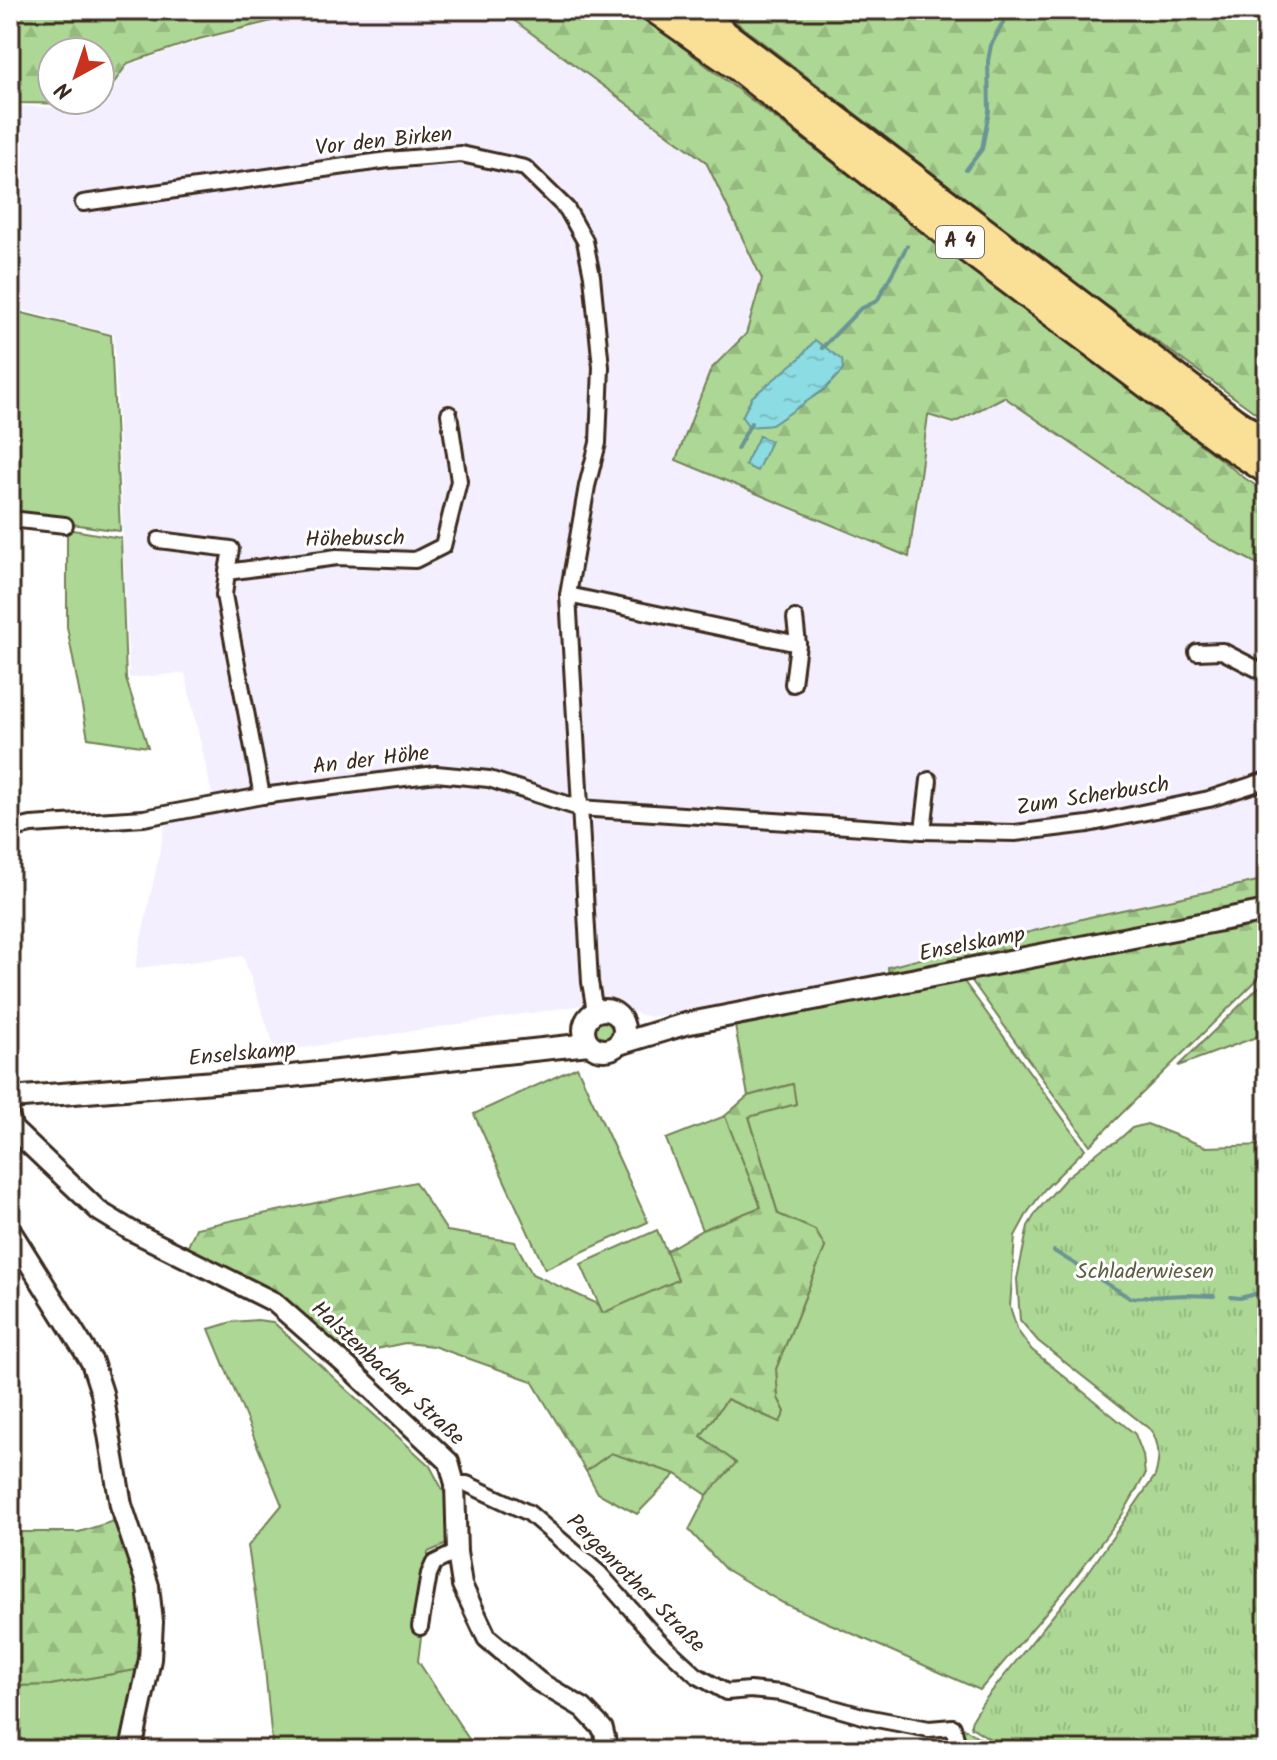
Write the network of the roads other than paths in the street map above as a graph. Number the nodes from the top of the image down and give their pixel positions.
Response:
1 (656, 10) edge
2 (693, 10) edge
3 (83, 203) dead end
4 (449, 414) dead end
5 (1267, 443) edge
6 (1267, 470) edge
7 (10, 519) edge
8 (65, 525) dead end
9 (159, 540) dead end
10 (227, 572) junction
11 (568, 595) junction
12 (795, 618) dead end
13 (798, 644) junction
14 (1197, 652) dead end
15 (1267, 674) edge
16 (793, 684) dead end
17 (929, 780) dead end
18 (1267, 780) edge
19 (262, 796) junction
20 (579, 808) junction
21 (10, 830) edge
22 (923, 831) junction
23 (1267, 911) edge
24 (620, 1018) junction
25 (685, 1024) junction
26 (589, 1027) junction
27 (619, 1044) junction
28 (10, 1098) edge
29 (10, 1119) edge
30 (10, 1231) edge
31 (455, 1484) junction
32 (457, 1552) junction
33 (420, 1627) dead end
34 (131, 1750) edge
35 (608, 1750) edge
36 (959, 1750) edge

1 - 6 highway, A 4
2 - 5 highway, A 4
3 - 11 street, Vor den Birken
4 - 10 street, Höhebusch
7 - 8 street
9 - 10 street
10 - 19 street
11 - 13 street
11 - 20 street, Vor den Birken
12 - 13 street
13 - 16 street
14 - 15 street
17 - 22 street
18 - 22 street, Zum Scherbusch
19 - 20 street, An der Höhe
19 - 21 street, An der Höhe
20 - 22 street, Zum Scherbusch
20 - 26 street
23 - 25 main road, Enselskamp
24 - 25 main road, Enselskamp
24 - 26 main road, Enselskamp
24 - 27 main road
25 - 27 main road, Enselskamp
26 - 27 main road, Enselskamp
26 - 28 main road, Enselskamp
29 - 31 street, Halstenbacher Straße
30 - 34 main road
31 - 32 street, Halstenbacher Straße
31 - 36 street, Pergenrother Straße
32 - 33 street
32 - 35 street, Halstenbacher Straße

